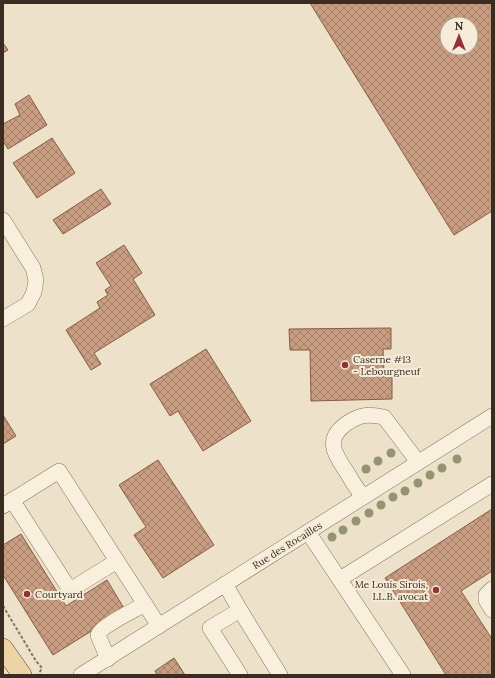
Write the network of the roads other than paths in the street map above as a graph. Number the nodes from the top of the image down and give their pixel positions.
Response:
1 (3, 220) edge
2 (3, 319) edge
3 (492, 416) edge
4 (418, 462) junction
5 (492, 484) edge
6 (363, 497) junction
7 (8, 503) edge
8 (308, 532) junction
9 (117, 561) junction
10 (340, 579) junction
11 (225, 584) junction
12 (492, 589) edge
13 (145, 604) junction
14 (240, 610) junction
15 (492, 610) edge
16 (159, 626) junction
17 (3, 648) edge
18 (108, 659) junction
19 (22, 675) edge
20 (81, 675) edge
21 (240, 675) edge
22 (280, 675) edge
23 (403, 675) edge

1 - 2 street
3 - 4 street, Rue des Rocailles
4 - 6 street, Rue des Rocailles
4 - 6 street
5 - 10 street
6 - 8 street, Rue des Rocailles
7 - 9 street
7 - 9 street
8 - 10 street
8 - 11 street, Rue des Rocailles
9 - 13 street
10 - 23 street
11 - 14 street
11 - 16 street, Rue des Rocailles
12 - 15 street
13 - 16 street
13 - 18 street
14 - 21 street
14 - 22 street
16 - 18 street, Rue des Rocailles
17 - 19 main road
18 - 20 street, Rue des Rocailles

